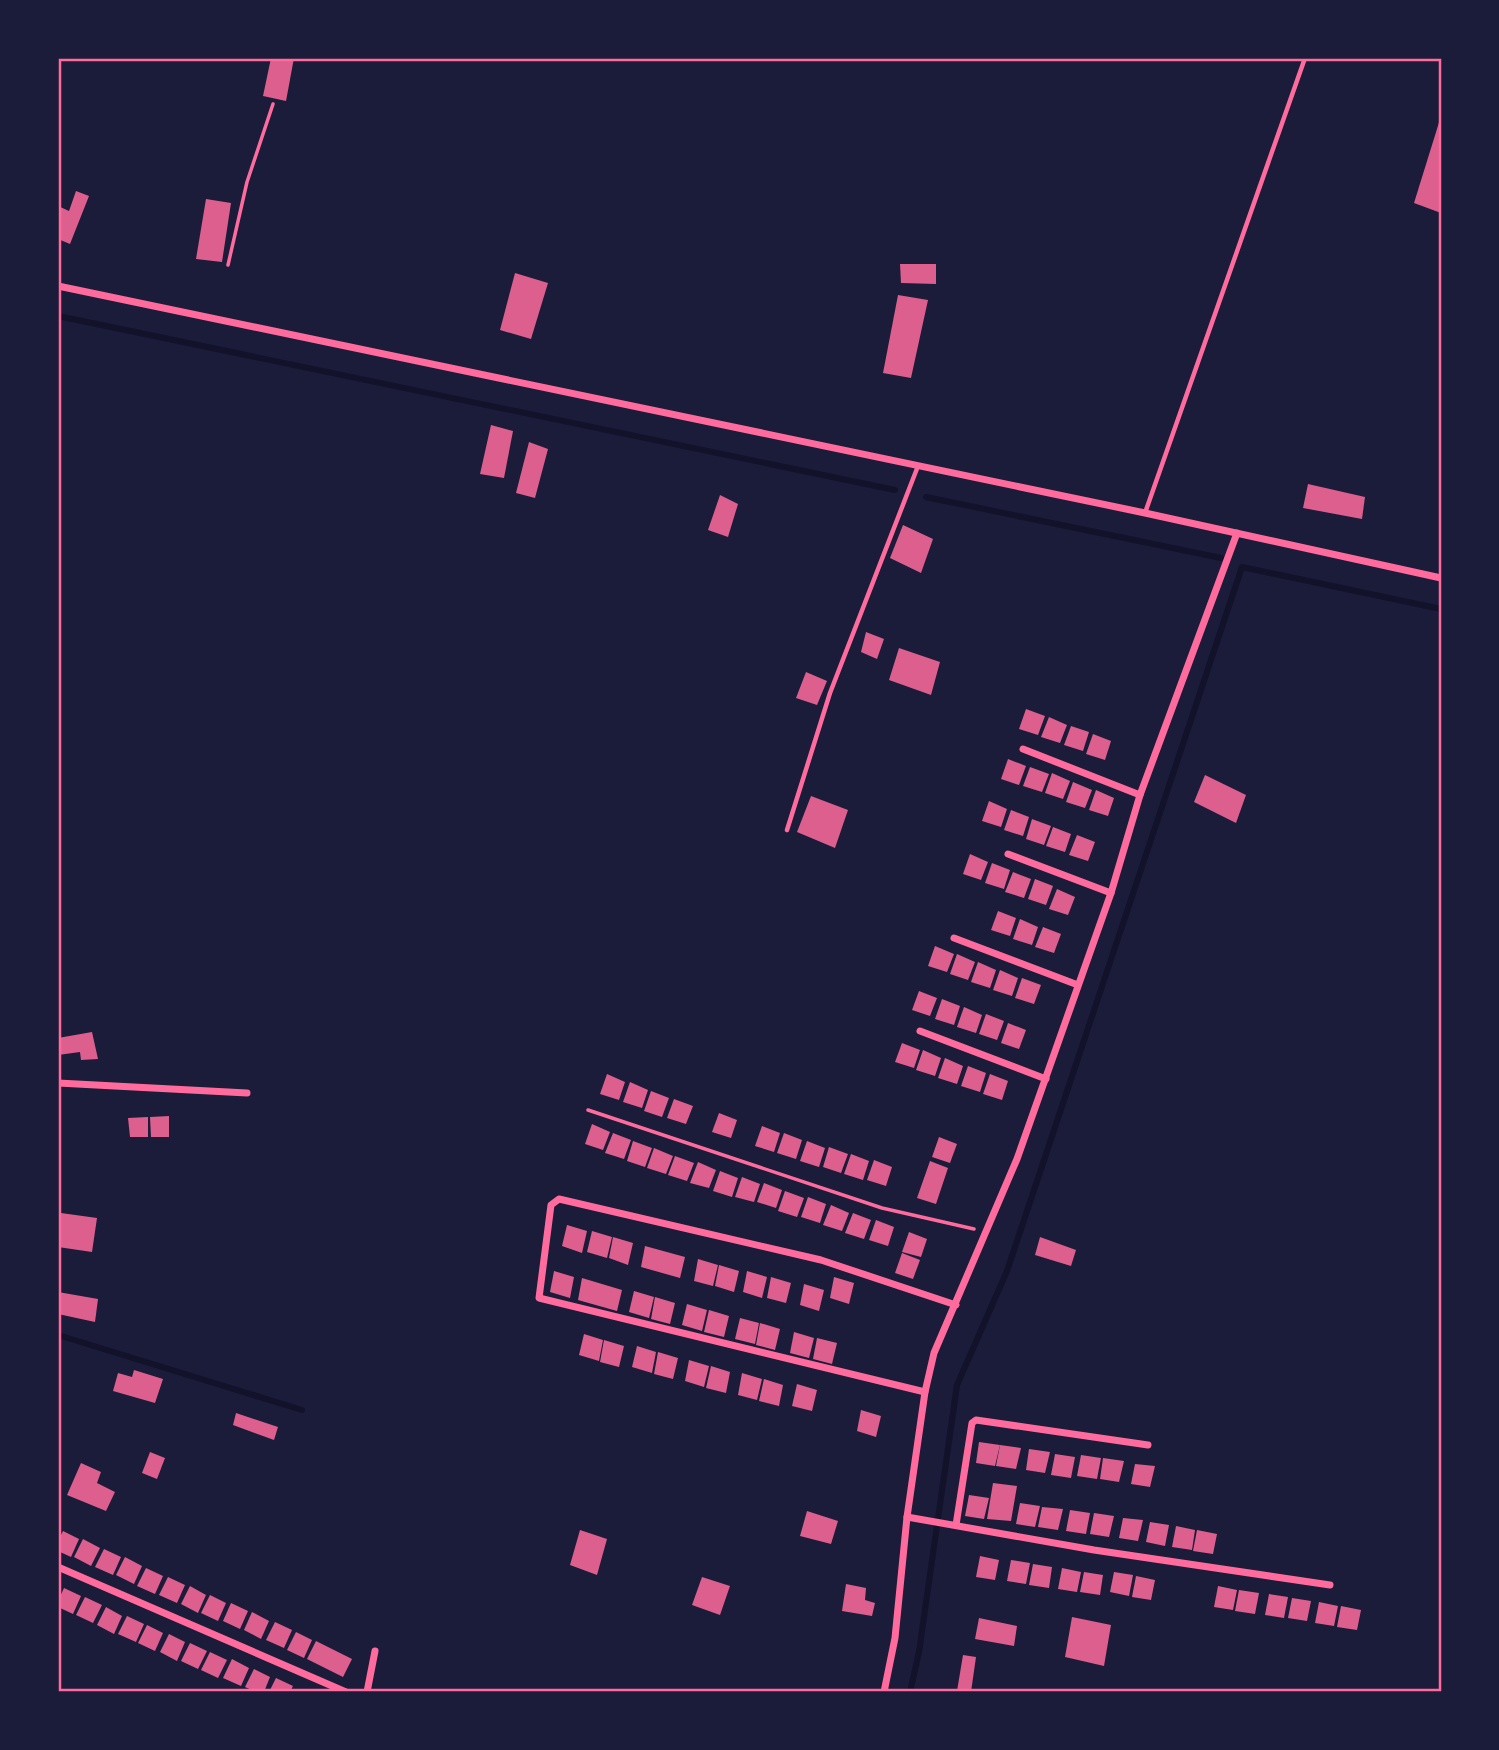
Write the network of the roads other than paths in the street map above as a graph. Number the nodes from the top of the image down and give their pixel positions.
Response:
1 (1305, 58) edge
2 (58, 286) edge
3 (918, 466) junction
4 (1145, 513) junction
5 (1237, 533) junction
6 (1441, 578) edge
7 (1023, 749) dead end
8 (1140, 795) junction
9 (787, 830) dead end
10 (1008, 854) dead end
11 (1111, 892) junction
12 (954, 938) dead end
13 (1078, 985) junction
14 (920, 1031) dead end
15 (1045, 1079) junction
16 (58, 1083) edge
17 (247, 1093) dead end
18 (956, 1305) junction
19 (925, 1392) junction
20 (1148, 1445) dead end
21 (906, 1517) junction
22 (951, 1524) junction
23 (58, 1567) edge
24 (1330, 1585) dead end
25 (374, 1651) dead end
26 (346, 1692) edge
27 (367, 1692) edge
28 (884, 1692) edge

1 - 4 lane
2 - 3 street
3 - 4 street
3 - 9 lane
4 - 5 street
5 - 6 street
5 - 8 street
7 - 8 street
8 - 11 street
10 - 11 street
11 - 13 street
12 - 13 street
13 - 15 street
14 - 15 street
15 - 18 street
16 - 17 street
18 - 19 street
18 - 19 street
19 - 21 street
20 - 22 street
21 - 22 street
21 - 28 street
22 - 24 street
23 - 26 street
25 - 27 street

